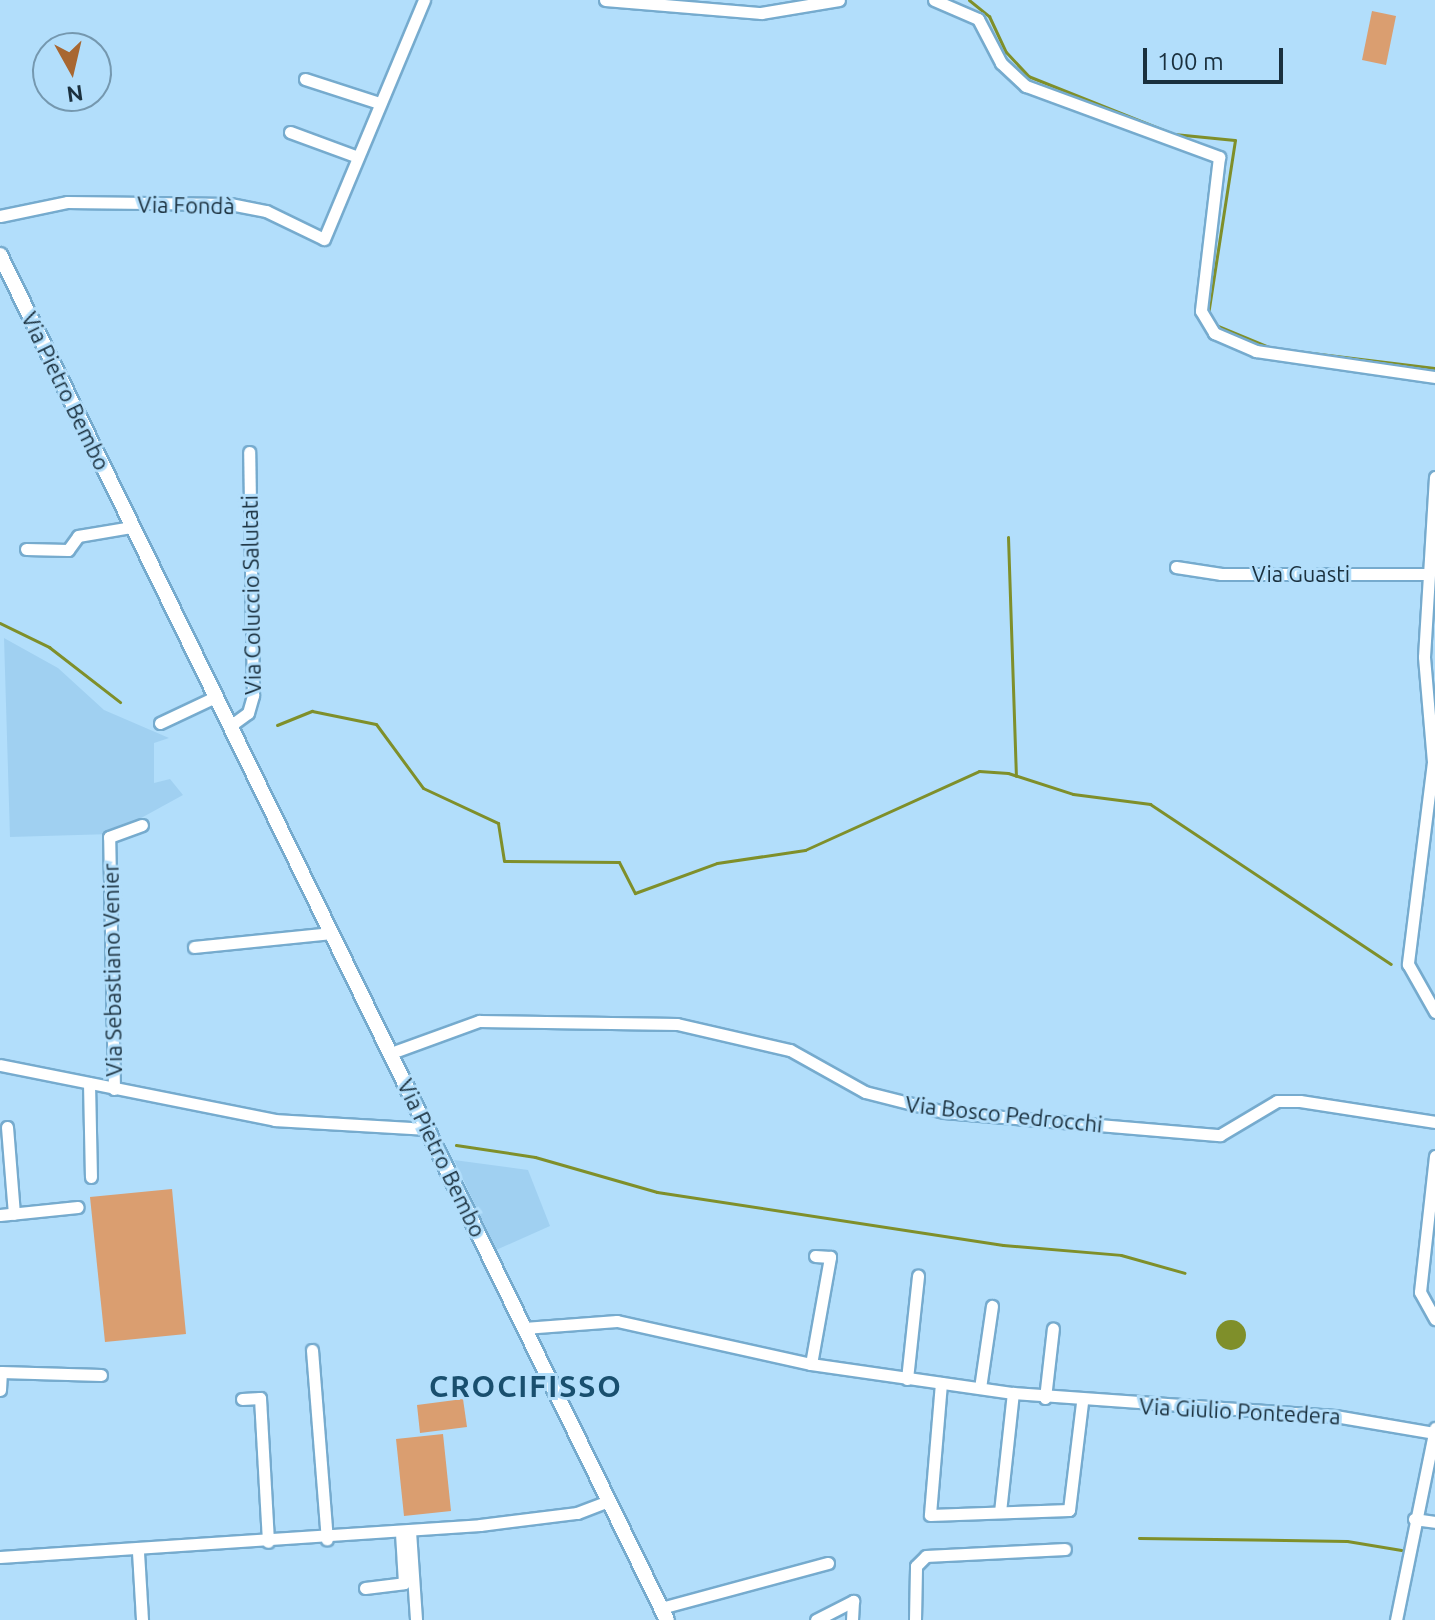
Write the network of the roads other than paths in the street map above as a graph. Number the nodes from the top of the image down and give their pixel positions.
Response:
1 (424, 0) edge
2 (605, 0) edge
3 (839, 0) edge
4 (934, 0) edge
5 (305, 79) dead end
6 (379, 103) junction
7 (290, 132) dead end
8 (358, 157) junction
9 (0, 216) edge
10 (0, 255) edge
11 (1435, 377) edge
12 (249, 452) dead end
13 (1435, 477) edge
14 (132, 527) junction
15 (26, 549) dead end
16 (1176, 567) dead end
17 (1426, 574) junction
18 (215, 697) junction
19 (160, 723) dead end
20 (230, 726) junction
21 (1434, 762) edge
22 (142, 825) dead end
23 (331, 933) junction
24 (194, 947) dead end
25 (1435, 1012) edge
26 (391, 1053) junction
27 (0, 1065) edge
28 (89, 1083) junction
29 (114, 1089) junction
30 (1435, 1122) edge
31 (7, 1127) dead end
32 (427, 1129) junction
33 (1435, 1156) edge
34 (91, 1177) dead end
35 (78, 1207) dead end
36 (14, 1214) junction
37 (0, 1215) edge
38 (815, 1256) dead end
39 (918, 1276) dead end
40 (992, 1306) dead end
41 (1435, 1319) edge
42 (524, 1328) junction
43 (1053, 1328) dead end
44 (312, 1350) dead end
45 (811, 1364) junction
46 (101, 1375) dead end
47 (907, 1379) junction
48 (941, 1383) junction
49 (980, 1388) junction
50 (0, 1390) edge
51 (1013, 1393) junction
52 (1045, 1398) junction
53 (242, 1399) dead end
54 (1082, 1402) junction
55 (1434, 1430) edge
56 (1430, 1477) edge
57 (609, 1501) junction
58 (1000, 1512) junction
59 (1414, 1519) junction
60 (1435, 1522) edge
61 (406, 1531) junction
62 (327, 1539) junction
63 (268, 1542) junction
64 (1065, 1549) dead end
65 (138, 1552) junction
66 (0, 1557) edge
67 (828, 1563) dead end
68 (365, 1588) dead end
69 (664, 1614) edge
70 (142, 1620) edge
71 (416, 1620) edge
72 (816, 1620) edge
73 (852, 1620) edge
74 (915, 1620) edge
75 (1396, 1620) edge

1 - 6 street, Via Fondà
2 - 3 street
4 - 11 street
5 - 6 street
6 - 8 street, Via Fondà
7 - 8 street
8 - 9 street, Via Fondà
10 - 14 main road, Via Pietro Bembo
12 - 20 street, Via Coluccio Salutati
13 - 17 street
14 - 15 street
14 - 18 main road, Via Pietro Bembo
16 - 17 street, Via Guasti
17 - 21 street
18 - 19 street
18 - 20 main road, Via Pietro Bembo
20 - 23 main road, Via Pietro Bembo
21 - 25 street
22 - 29 street, Via Sebastiano Venier
23 - 24 street
23 - 26 main road, Via Pietro Bembo
26 - 30 street, Via Bosco Pedrocchi
26 - 32 main road, Via Pietro Bembo
27 - 28 street, Via Sebastiano Venier
28 - 29 street, Via Sebastiano Venier
28 - 34 street
29 - 32 street, Via Sebastiano Venier
31 - 36 street
32 - 42 main road, Via Pietro Bembo
33 - 41 street
35 - 36 street
36 - 37 street
38 - 45 street
39 - 47 street
40 - 49 street
42 - 45 street, Via Giulio Pontedera
42 - 57 main road, Via Pietro Bembo
43 - 52 street
44 - 62 street
45 - 47 street, Via Giulio Pontedera
46 - 50 street
47 - 48 street, Via Giulio Pontedera
48 - 49 street, Via Giulio Pontedera
48 - 58 street
49 - 51 street, Via Giulio Pontedera
51 - 52 street, Via Giulio Pontedera
51 - 58 street
52 - 54 street, Via Giulio Pontedera
53 - 63 street
54 - 55 street, Via Giulio Pontedera
54 - 58 street
55 - 56 street
56 - 59 street
57 - 61 street
57 - 69 main road, Via Pietro Bembo
59 - 60 street
59 - 75 street
61 - 62 street
61 - 68 street
61 - 71 street
62 - 63 street
63 - 65 street
64 - 74 street
65 - 66 street
65 - 70 street
67 - 69 street
72 - 73 street

